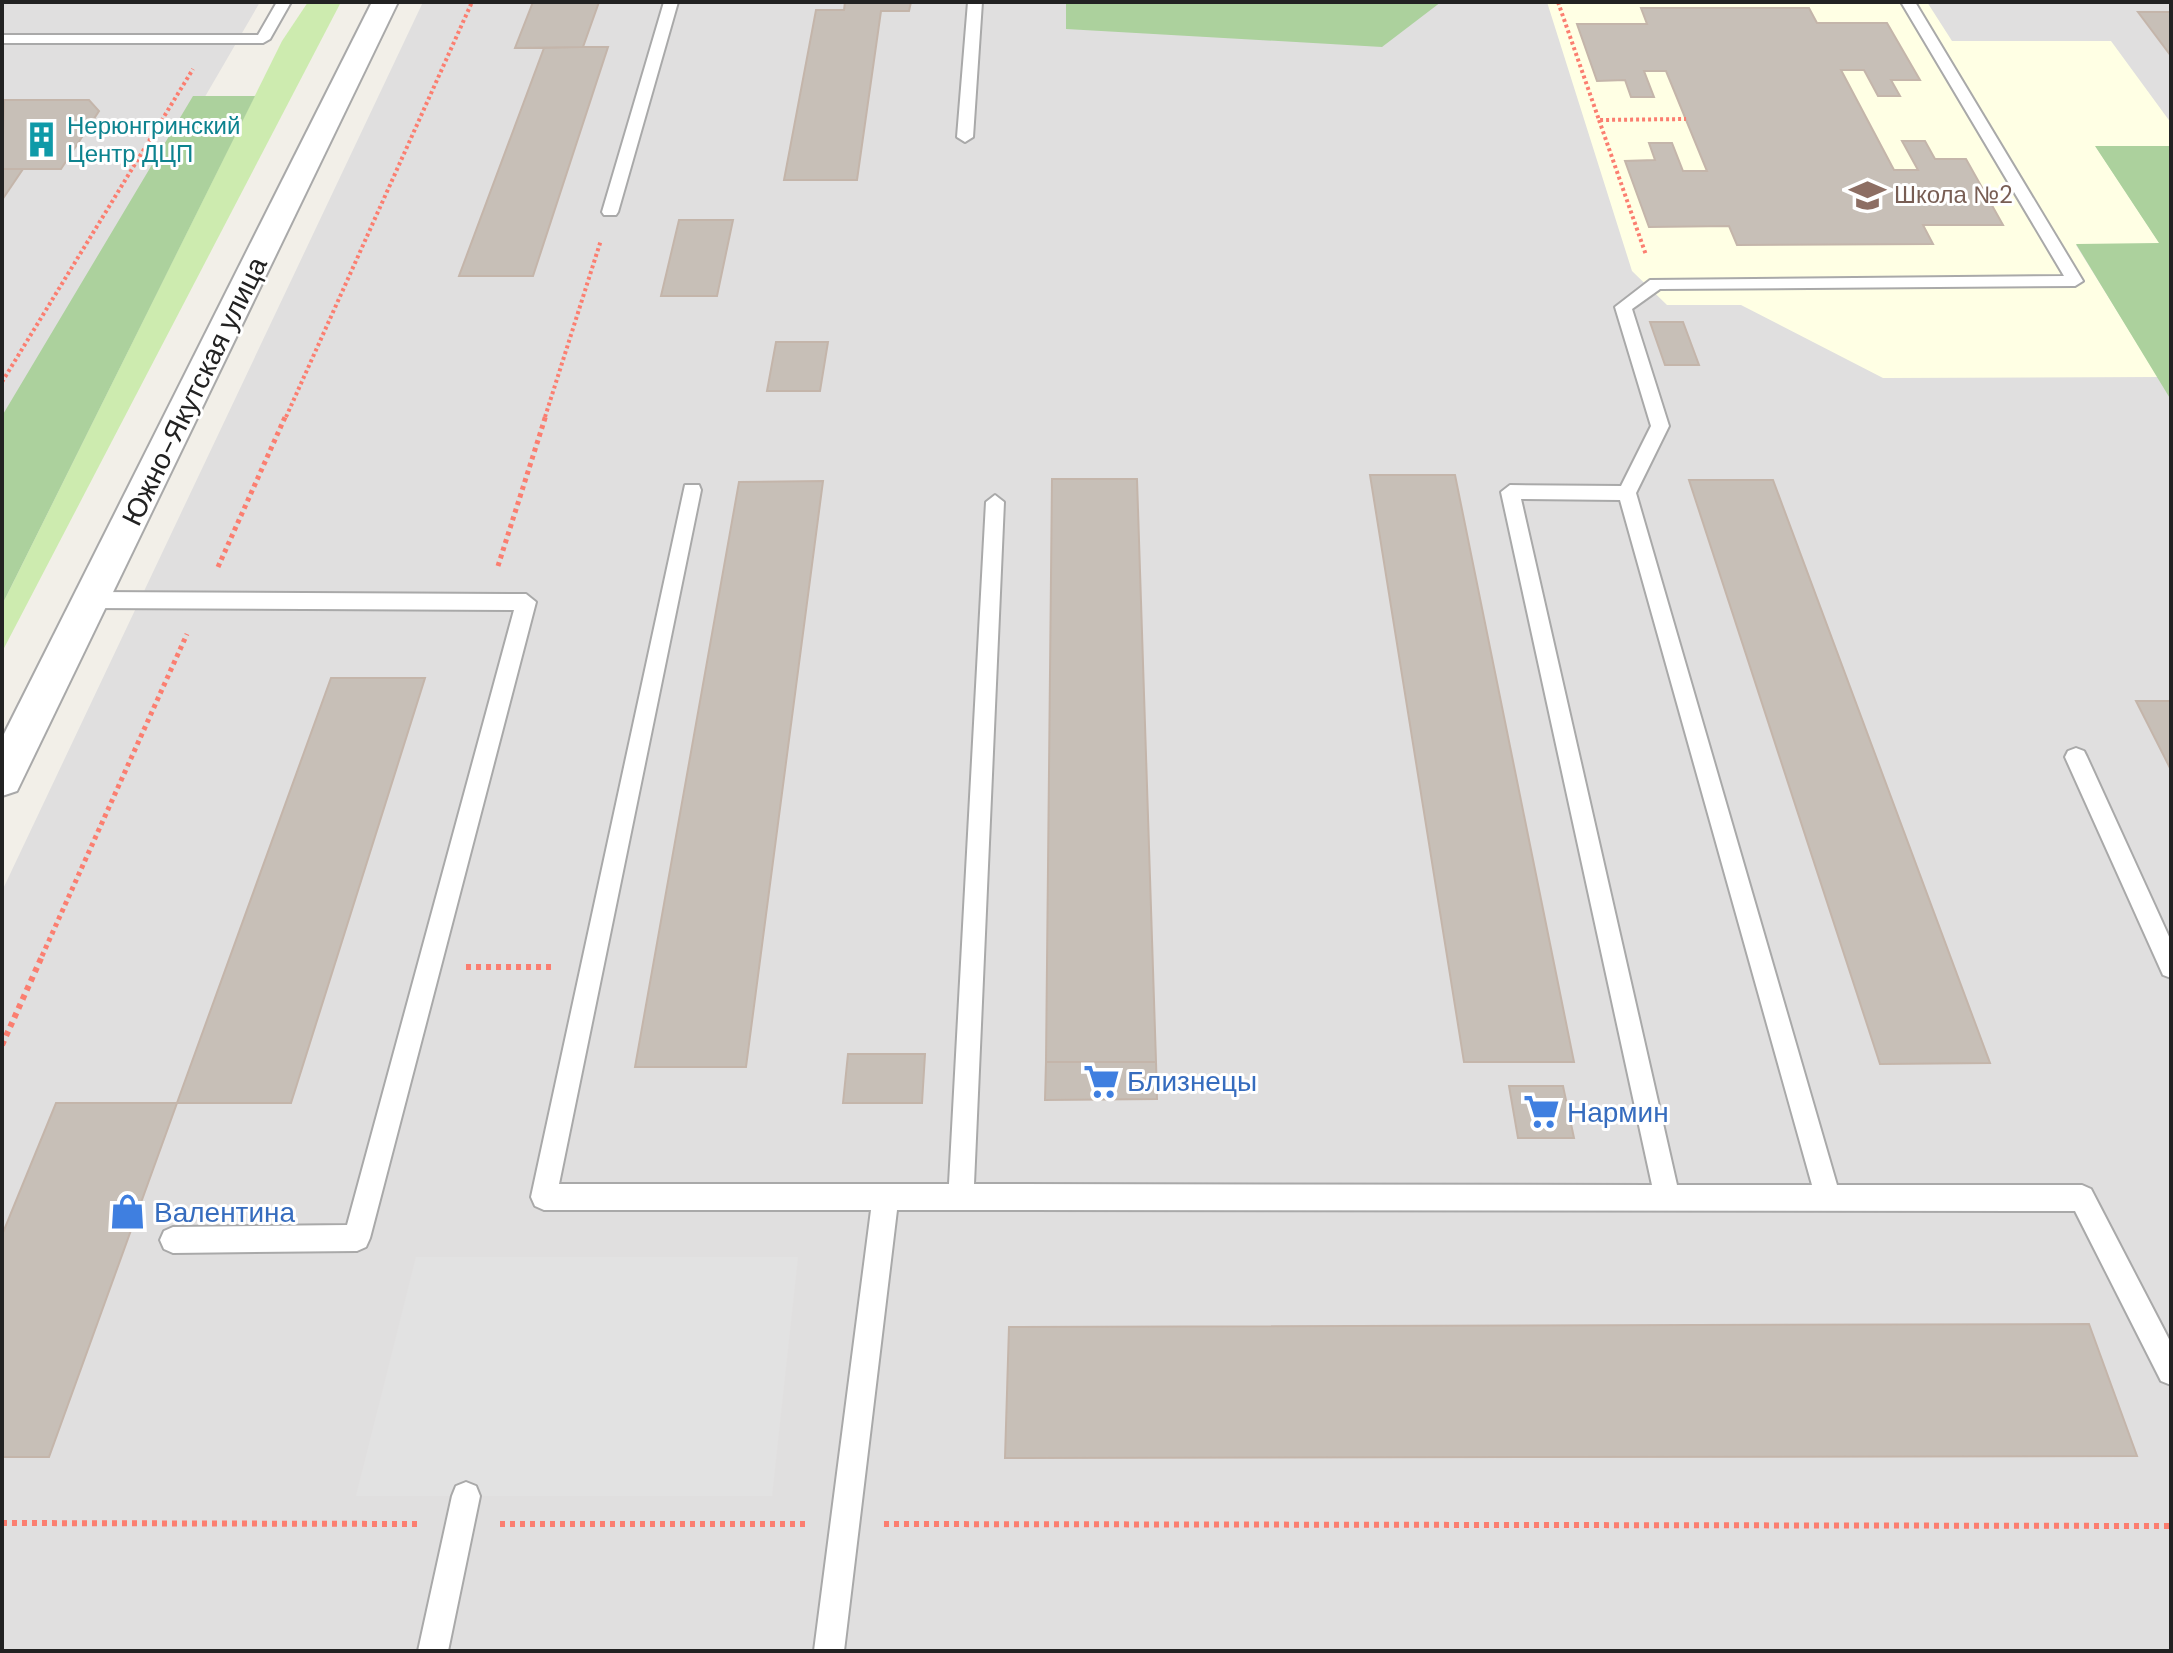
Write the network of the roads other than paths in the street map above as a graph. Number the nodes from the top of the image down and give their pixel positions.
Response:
1 (284, 2) edge
2 (385, 2) edge
3 (671, 2) edge
4 (975, 2) edge
5 (1908, 2) edge
6 (2, 39) edge
7 (965, 137) dead end
8 (610, 212) road end
9 (692, 490) dead end
10 (1627, 493) junction
11 (995, 502) dead end
12 (90, 600) junction
13 (2076, 757) dead end
14 (2, 779) edge
15 (2171, 967) edge
16 (886, 1197) junction
17 (961, 1197) junction
18 (1667, 1197) junction
19 (1828, 1197) junction
20 (173, 1240) dead end
21 (2171, 1371) edge
22 (463, 1510) road end
23 (433, 1651) edge
24 (829, 1651) edge

1 - 6 lane
2 - 12 street, Южно-Якутская улица
3 - 8 lane
4 - 7 lane
5 - 10 lane
9 - 16 lane
10 - 18 lane
10 - 19 lane
11 - 17 lane
12 - 14 street, Южно-Якутская улица
12 - 20 lane
13 - 15 lane
16 - 17 lane
16 - 24 lane
17 - 18 lane
18 - 19 lane
19 - 21 lane
22 - 23 lane

